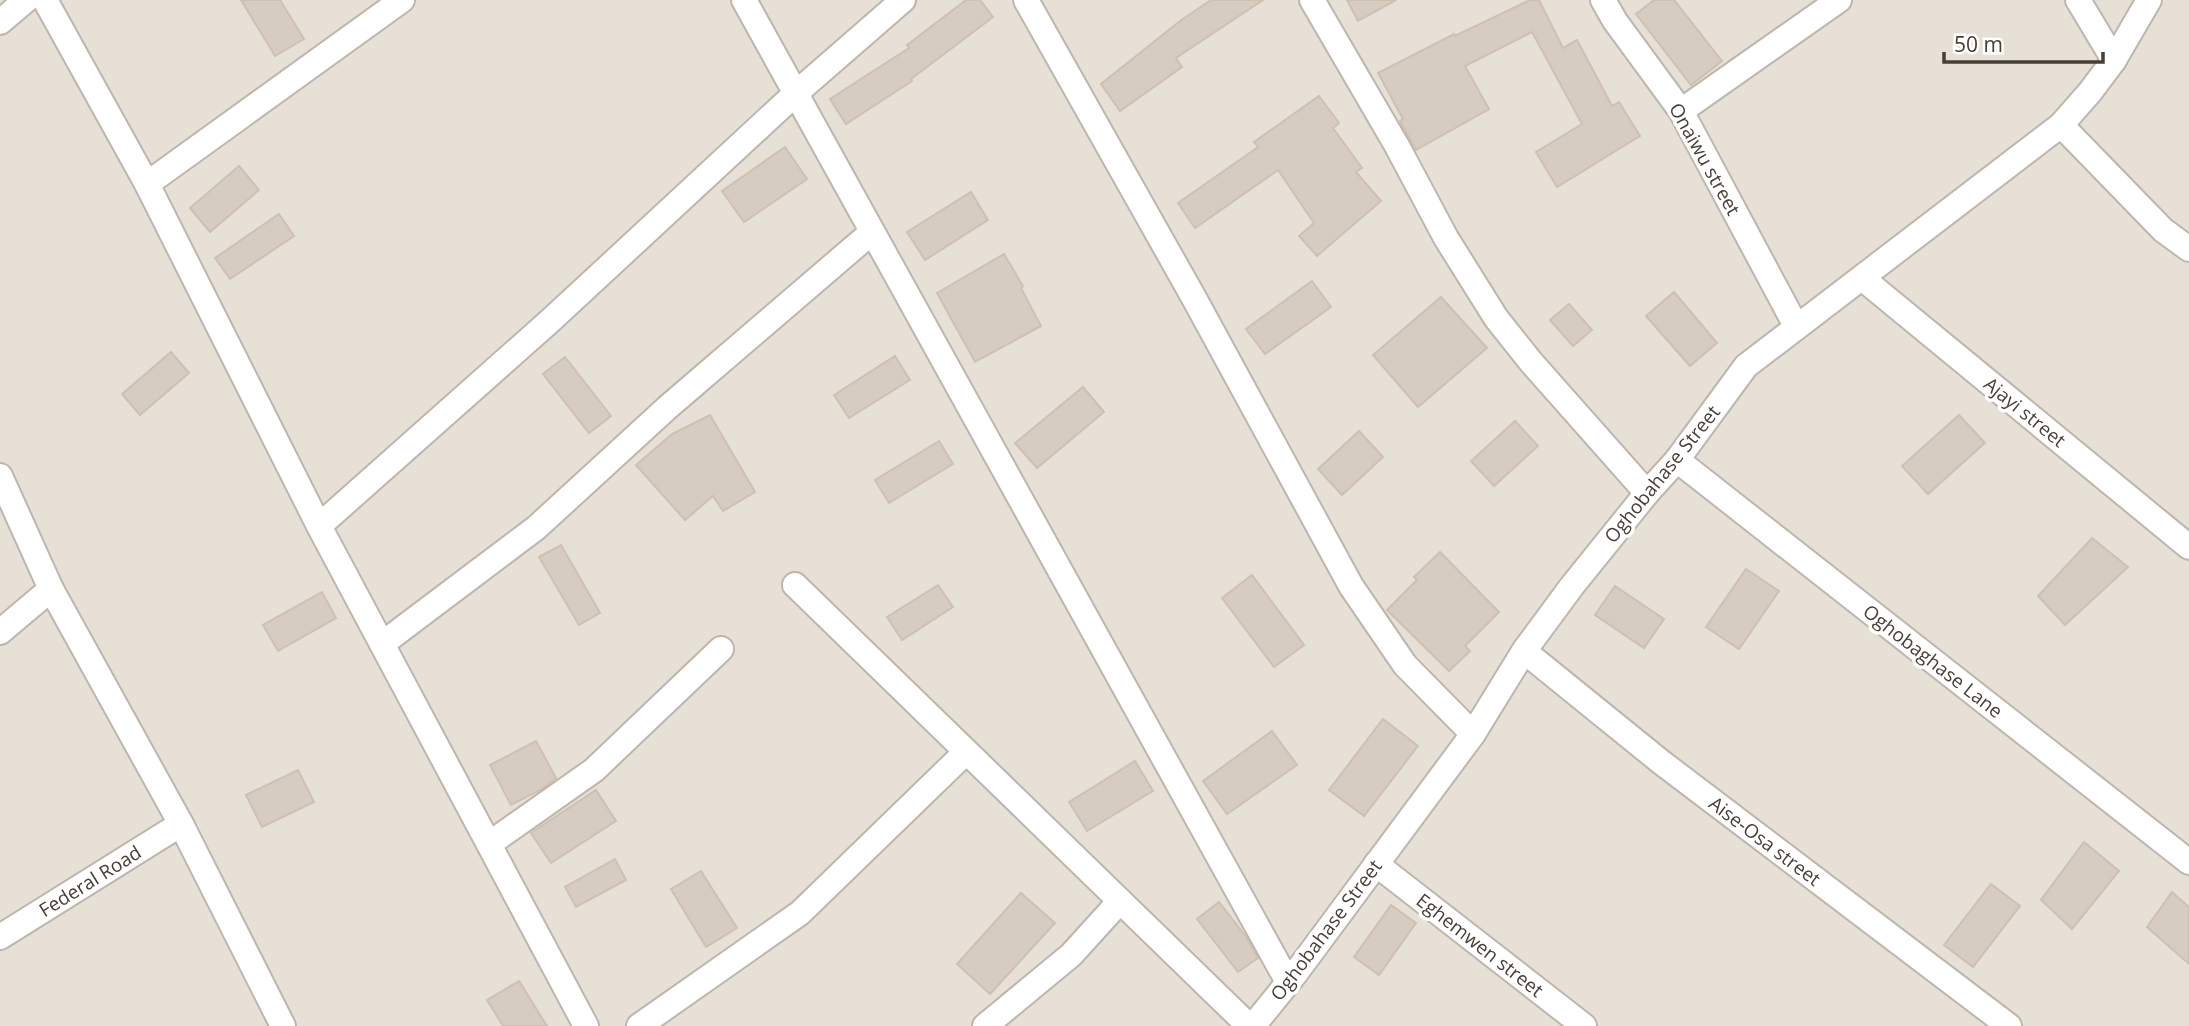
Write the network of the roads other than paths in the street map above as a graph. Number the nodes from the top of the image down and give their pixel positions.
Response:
1 (26, 0) edge
2 (45, 0) edge
3 (402, 0) edge
4 (744, 0) edge
5 (903, 0) edge
6 (1026, 0) edge
7 (1312, 0) edge
8 (1603, 0) edge
9 (1839, 0) edge
10 (2078, 0) edge
11 (2149, 0) edge
12 (0, 22) edge
13 (2115, 60) junction
14 (795, 94) junction
15 (1681, 111) junction
16 (2061, 125) junction
17 (148, 184) junction
18 (872, 232) junction
19 (2189, 249) edge
20 (1862, 278) junction
21 (1796, 326) junction
22 (1677, 460) junction
23 (0, 476) edge
24 (1647, 493) junction
25 (319, 526) junction
26 (2189, 547) edge
27 (795, 585) dead end
28 (51, 589) junction
29 (0, 632) edge
30 (382, 644) junction
31 (721, 649) dead end
32 (1524, 651) junction
33 (1473, 734) junction
34 (967, 752) junction
35 (181, 824) junction
36 (489, 844) junction
37 (2189, 862) edge
38 (1376, 864) junction
39 (1121, 901) junction
40 (0, 937) edge
41 (1288, 982) junction
42 (283, 1026) edge
43 (586, 1026) edge
44 (639, 1026) edge
45 (985, 1026) edge
46 (1251, 1026) edge
47 (1584, 1026) edge
48 (2009, 1026) edge

1 - 12 street
2 - 17 street
3 - 17 street
4 - 14 street
5 - 14 street
6 - 33 street
7 - 24 street
8 - 15 street, Onaiwu street
9 - 15 street
10 - 13 street
11 - 13 street, Oghobahase Street
13 - 16 street, Oghobahase Street
14 - 18 street
14 - 25 street
15 - 21 street, Onaiwu street
16 - 19 street
16 - 20 street, Oghobahase Street
17 - 25 street
18 - 30 street
18 - 41 street
20 - 21 street, Oghobahase Street
20 - 26 street, Ajayi street
21 - 22 street, Oghobahase Street
22 - 24 street, Oghobahase Street
22 - 37 street, Oghobaghase Lane
23 - 28 street
24 - 32 street, Oghobahase Street
25 - 30 street
27 - 34 street
28 - 29 street
28 - 35 street
30 - 36 street
31 - 36 street
32 - 33 street, Oghobahase Street
32 - 48 street, Aise-Osa street
33 - 38 street, Oghobahase Street
34 - 39 street
34 - 44 street
35 - 40 street, Federal Road
35 - 42 street
36 - 43 street
38 - 41 street, Oghobahase Street
38 - 47 street, Eghemwen street
39 - 45 street
39 - 46 street
41 - 46 street, Oghobahase Street

